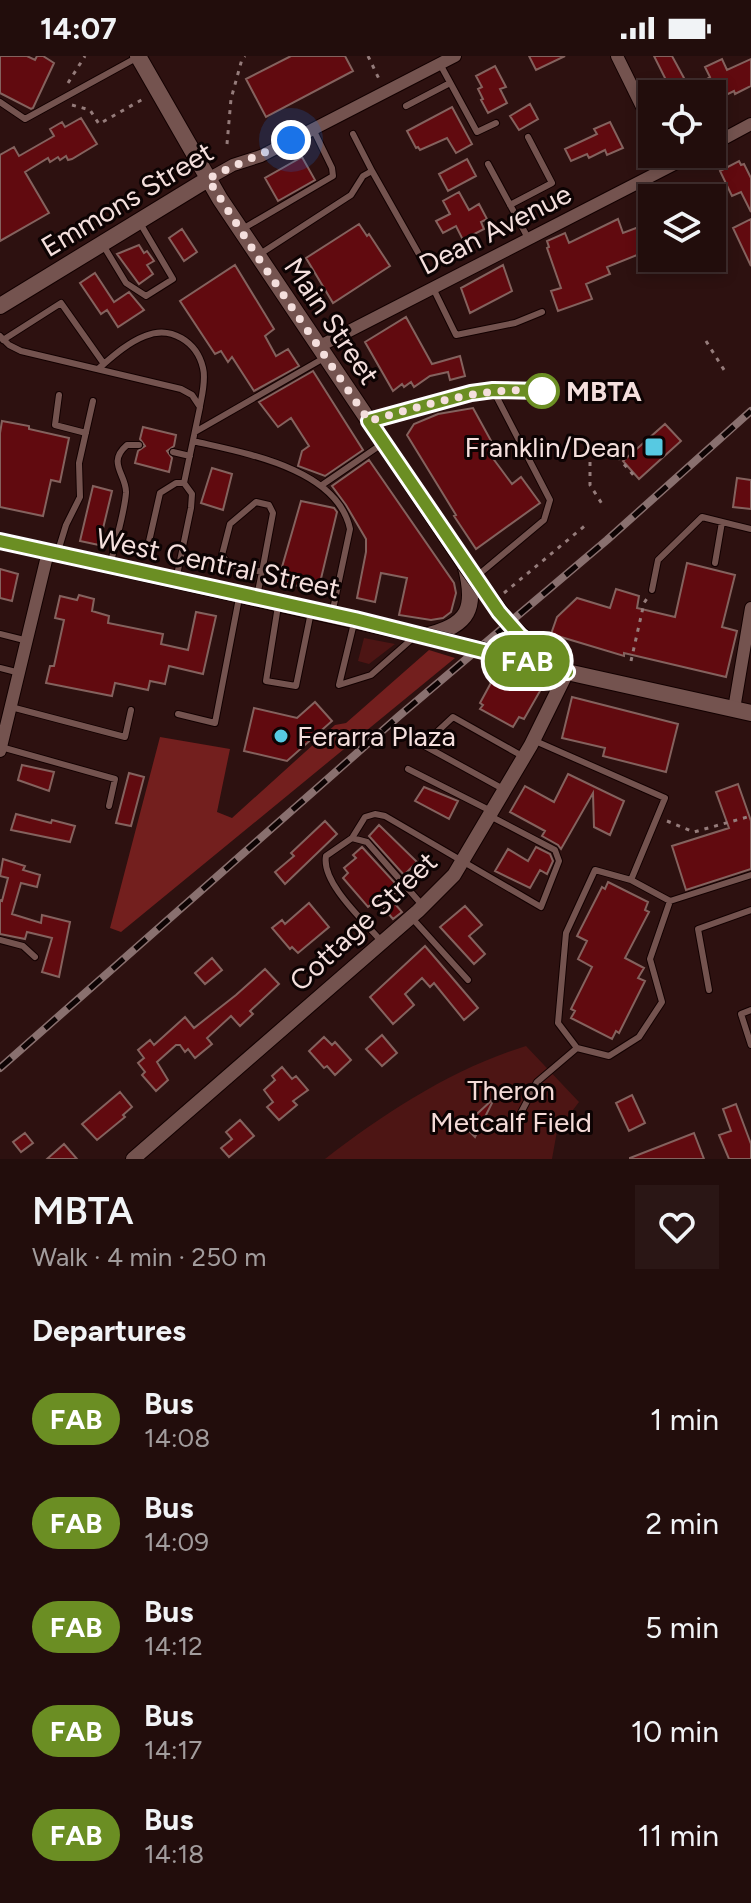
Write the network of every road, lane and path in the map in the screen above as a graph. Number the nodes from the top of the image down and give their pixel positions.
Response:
1 (85, 56) edge
2 (138, 56) edge
3 (245, 56) edge
4 (368, 56) edge
5 (455, 56) edge
6 (617, 56) edge
7 (440, 64) junction
8 (450, 83) junction
9 (385, 92) junction
10 (59, 98) junction
11 (143, 99) dead end
12 (638, 99) edge
13 (0, 102) edge
14 (406, 106) dead end
15 (496, 123) dead end
16 (751, 124) edge
17 (313, 129) junction
18 (353, 134) dead end
19 (528, 137) dead end
20 (726, 137) edge
21 (227, 144) dead end
22 (488, 164) dead end
23 (654, 168) edge
24 (372, 171) junction
25 (208, 179) junction
26 (510, 205) junction
27 (138, 220) junction
28 (241, 230) junction
29 (528, 238) junction
30 (101, 242) junction
31 (257, 256) junction
32 (420, 256) dead end
33 (433, 288) junction
34 (0, 306) edge
35 (542, 312) dead end
36 (2, 338) edge
37 (706, 341) dead end
38 (322, 352) junction
39 (101, 366) junction
40 (726, 373) dead end
41 (493, 390) junction
42 (542, 391) dead end
43 (59, 395) dead end
44 (93, 401) dead end
45 (200, 407) junction
46 (369, 421) junction
47 (195, 432) junction
48 (86, 433) junction
49 (193, 441) junction
50 (384, 443) junction
51 (139, 445) dead end
52 (611, 449) dead end
53 (173, 452) dead end
54 (190, 456) junction
55 (590, 462) dead end
56 (636, 478) dead end
57 (184, 483) junction
58 (322, 485) junction
59 (604, 507) dead end
60 (722, 522) junction
61 (587, 524) dead end
62 (751, 529) edge
63 (0, 541) edge
64 (148, 546) dead end
65 (52, 553) junction
66 (715, 563) dead end
67 (110, 565) junction
68 (469, 571) junction
69 (262, 572) junction
70 (176, 580) junction
71 (652, 590) joint
72 (504, 593) dead end
73 (248, 596) junction
74 (278, 603) junction
75 (751, 608) edge
76 (312, 610) junction
77 (332, 614) junction
78 (355, 619) junction
79 (0, 634) edge
80 (420, 635) junction
81 (28, 641) junction
82 (631, 661) dead end
83 (0, 668) edge
84 (567, 672) junction
85 (20, 673) junction
86 (11, 707) junction
87 (734, 709) junction
88 (131, 710) dead end
89 (751, 713) edge
90 (178, 714) dead end
91 (533, 740) junction
92 (0, 749) edge
93 (524, 757) junction
94 (408, 769) dead end
95 (505, 790) junction
96 (109, 806) dead end
97 (491, 814) junction
98 (751, 816) edge
99 (657, 818) junction
100 (352, 838) junction
101 (463, 862) junction
102 (751, 875) edge
103 (631, 880) junction
104 (670, 901) junction
105 (423, 906) junction
106 (751, 910) edge
107 (411, 917) junction
108 (0, 940) edge
109 (382, 942) junction
110 (35, 957) dead end
111 (468, 980) dead end
112 (709, 990) dead end
113 (751, 1010) edge
114 (751, 1045) edge
115 (577, 1048) junction
116 (513, 1128) dead end
117 (133, 1159) edge

1 - 10 path
2 - 10 lane
2 - 25 main road, Main Street
3 - 21 path
4 - 9 path
5 - 7 street, Emmons Street
6 - 12 street
7 - 8 lane
7 - 9 street, Emmons Street
8 - 14 lane
8 - 15 lane
9 - 17 street, Emmons Street
10 - 11 path
10 - 13 lane
16 - 20 street
17 - 25 street, Emmons Street
17 - 28 lane
18 - 24 lane
19 - 26 lane
22 - 26 lane
23 - 29 street, Dean Avenue
24 - 31 lane
24 - 32 lane
25 - 27 main road, Emmons Street
25 - 28 main road, Main Street
26 - 29 lane
27 - 30 main road, Emmons Street
27 - 30 lane
28 - 31 main road, Main Street
29 - 33 street, Dean Avenue
30 - 34 main road, Emmons Street
31 - 38 main road, Main Street
33 - 35 lane
33 - 38 street, Dean Avenue
36 - 39 lane
36 - 39 lane
37 - 40 path
38 - 46 main road, Main Street
38 - 47 lane
39 - 45 lane
39 - 45 lane
41 - 42 street
41 - 46 street
41 - 68 lane
43 - 48 lane
44 - 48 lane
45 - 47 lane
46 - 50 main road, Main Street
47 - 49 lane
48 - 65 lane
49 - 54 lane
49 - 58 lane
50 - 58 lane
50 - 68 main road, Main Street
51 - 67 lane
52 - 56 path
53 - 54 lane
54 - 57 lane
55 - 59 path
57 - 64 lane
57 - 70 lane
58 - 77 lane
60 - 62 lane
60 - 66 lane
60 - 71 lane
61 - 72 path
63 - 65 main road, West Central Street
65 - 67 main road, West Central Street
65 - 81 street
67 - 70 main road, West Central Street
68 - 80 main road, bridge
68 - 84 main road, Main Street, bridge
69 - 69 lane
69 - 73 lane
70 - 73 main road, West Central Street
71 - 82 path
73 - 74 main road, West Central Street
73 - 90 lane
74 - 76 main road, West Central Street
74 - 76 lane
75 - 87 street
76 - 77 main road, West Central Street
77 - 78 main road, West Central Street
78 - 80 main road, West Central Street
78 - 80 lane
79 - 81 lane
80 - 84 main road, West Central Street, bridge
81 - 85 street
83 - 85 lane
84 - 87 main road, West Central Street
84 - 91 street, Cottage Street
85 - 86 street
86 - 88 lane
86 - 92 street
87 - 89 main road, West Central Street
91 - 93 street, Cottage Street
91 - 99 lane
92 - 96 lane
93 - 95 street, Cottage Street
93 - 95 lane
94 - 97 lane
95 - 97 street, Cottage Street
97 - 101 street, Cottage Street
97 - 101 lane
98 - 99 path
99 - 103 lane
100 - 101 lane
100 - 105 lane
100 - 109 lane
101 - 105 street, Cottage Street
102 - 104 lane
103 - 104 lane
103 - 115 lane
104 - 115 lane
105 - 107 street, Cottage Street
106 - 112 lane
107 - 109 street, Cottage Street
107 - 111 lane
108 - 110 lane
109 - 117 street, Cottage Street
113 - 114 lane
115 - 116 lane

